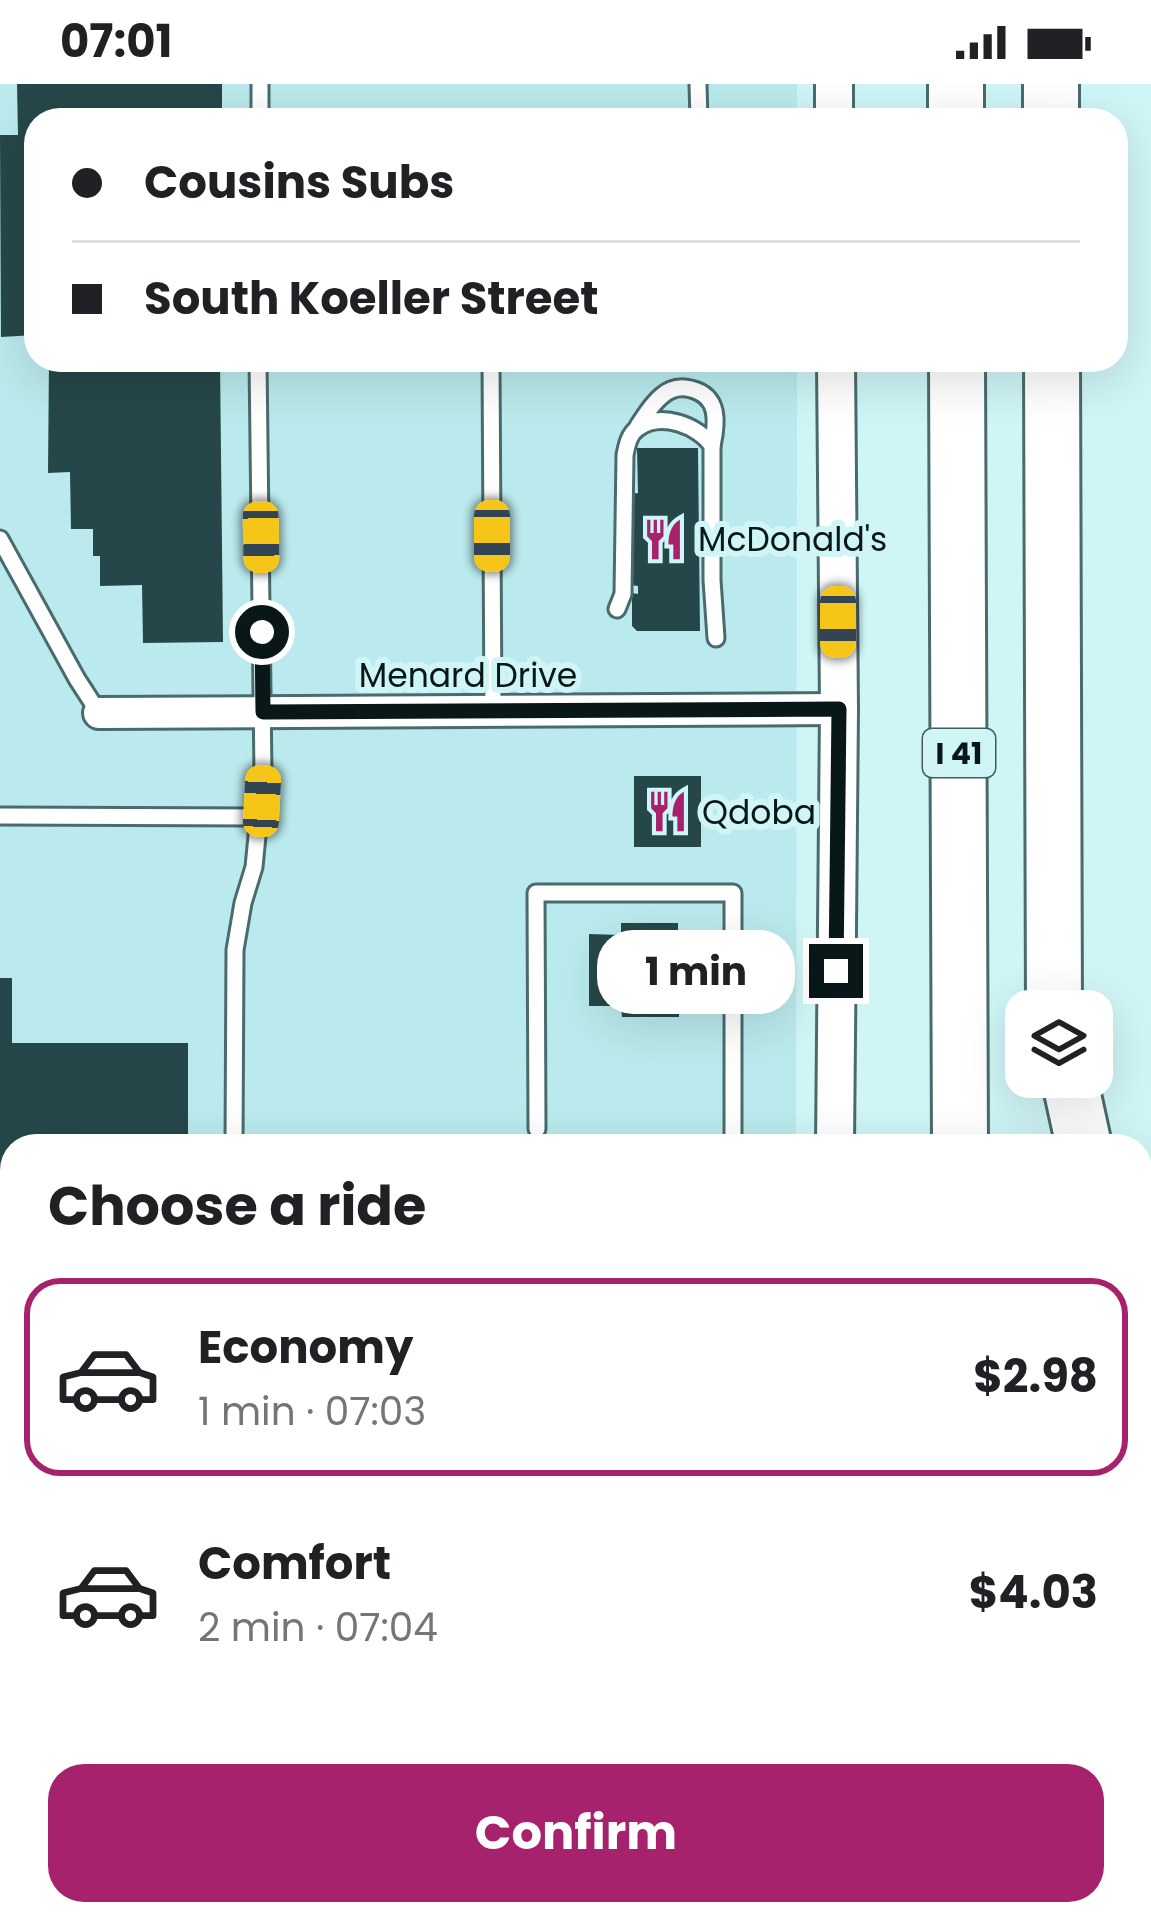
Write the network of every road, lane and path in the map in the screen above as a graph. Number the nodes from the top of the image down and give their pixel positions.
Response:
1 (259, 372) edge
2 (491, 372) edge
3 (836, 372) edge
4 (957, 372) edge
5 (1052, 372) edge
6 (637, 428) junction
7 (712, 446) junction
8 (0, 538) edge
9 (617, 609) dead end
10 (716, 638) dead end
11 (839, 709) junction
12 (493, 711) junction
13 (263, 712) junction
14 (99, 713) joint
15 (0, 816) edge
16 (261, 818) junction
17 (1054, 990) edge
18 (1054, 1098) edge
19 (1074, 1098) edge
20 (538, 1129) dead end
21 (234, 1134) edge
22 (734, 1134) edge
23 (835, 1134) edge
24 (960, 1134) edge
25 (1054, 1134) edge
26 (1081, 1134) edge

1 - 13 lane
2 - 12 lane
3 - 11 street
4 - 24 highway, I 41
5 - 17 highway
6 - 7 lane
6 - 7 lane
6 - 9 lane
7 - 10 lane
8 - 14 lane
11 - 12 street, Menard Drive
11 - 23 street
12 - 13 street, Menard Drive
13 - 14 street, Menard Drive
13 - 16 lane
15 - 16 lane
16 - 21 lane
18 - 25 highway
19 - 26 highway
20 - 22 lane

